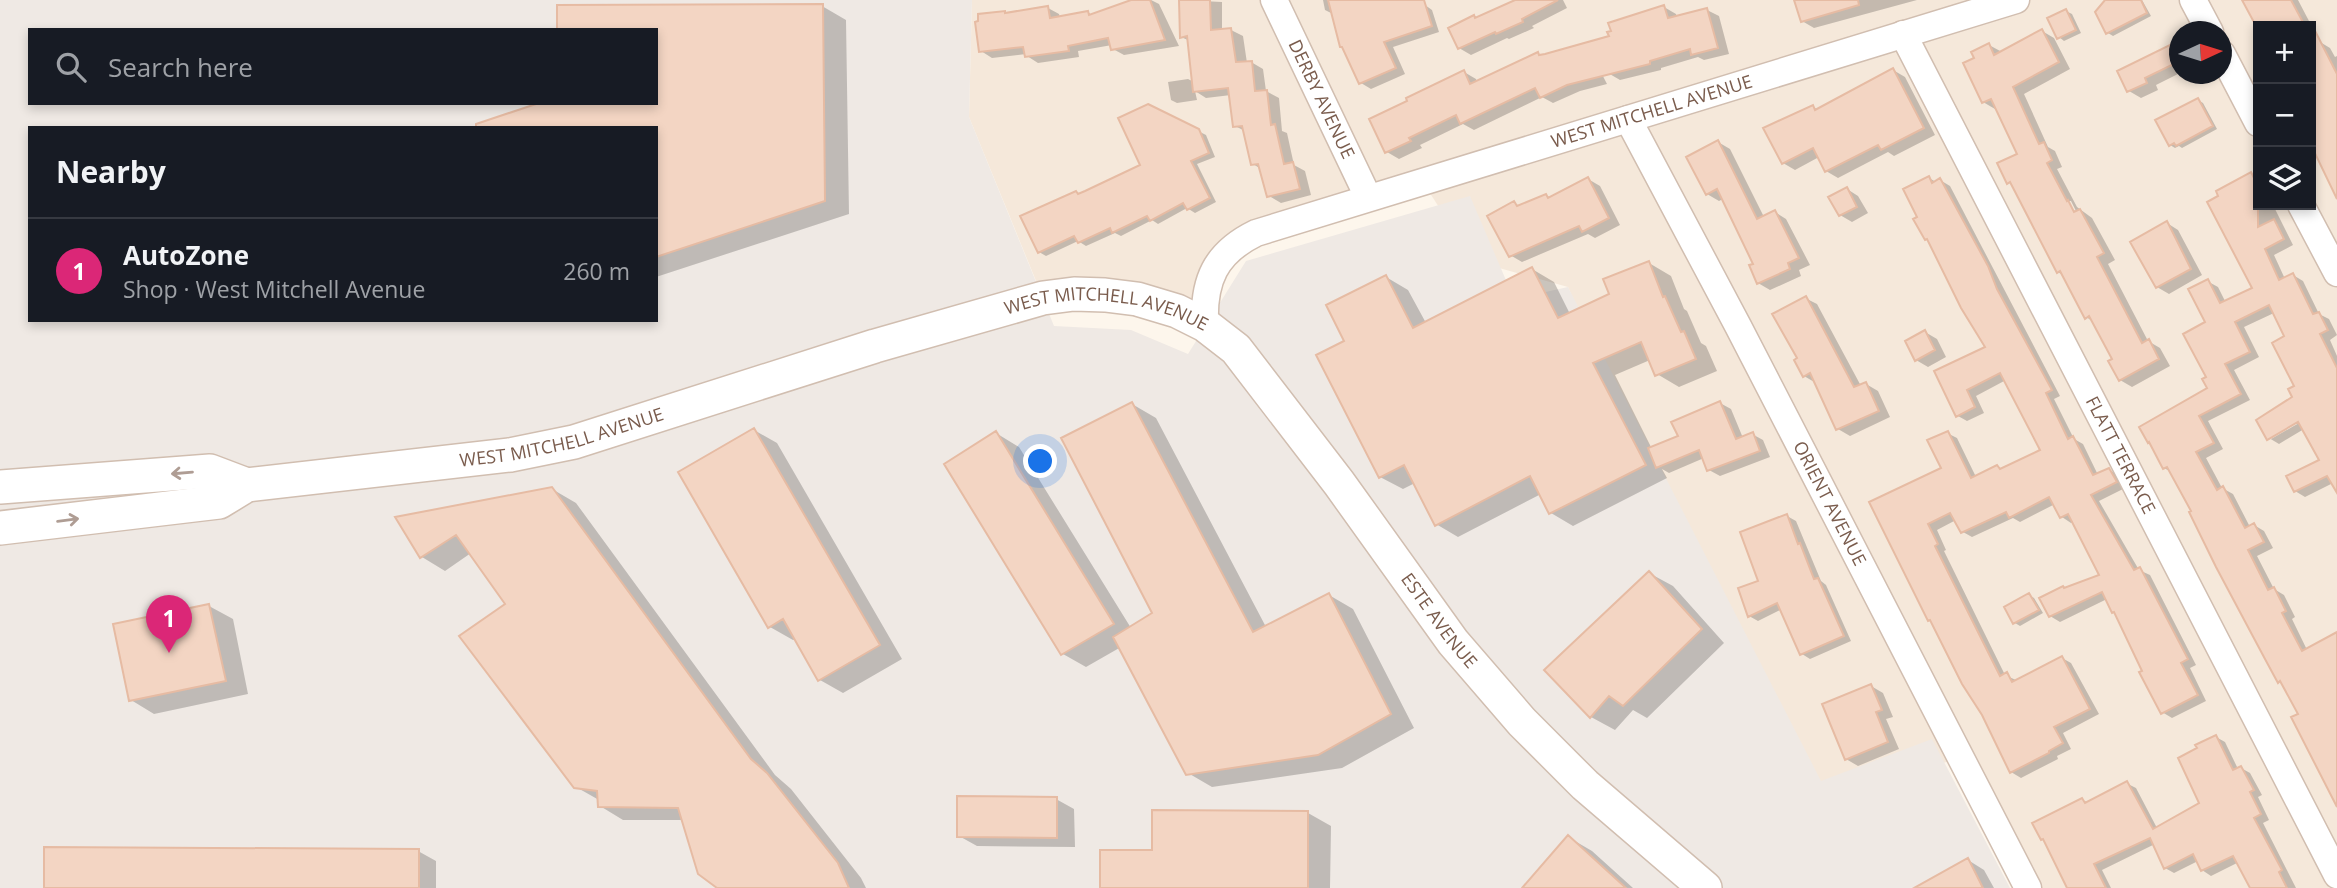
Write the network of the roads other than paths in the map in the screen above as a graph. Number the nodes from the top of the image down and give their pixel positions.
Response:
1 (1274, 0) edge
2 (2016, 0) edge
3 (2193, 0) edge
4 (2204, 21) edge
5 (1903, 34) junction
6 (2232, 75) edge
7 (2253, 115) edge
8 (1628, 119) junction
9 (1368, 198) junction
10 (2304, 210) edge
11 (2337, 273) edge
12 (1205, 325) junction
13 (247, 485) junction
14 (0, 487) edge
15 (0, 528) edge
16 (2337, 875) edge
17 (1705, 888) edge
18 (2028, 888) edge

1 - 9 street, DERBY AVENUE
2 - 5 street, WEST MITCHELL AVENUE
3 - 4 street
5 - 8 street, WEST MITCHELL AVENUE
5 - 16 street, FLATT TERRACE
6 - 7 street
8 - 9 street, WEST MITCHELL AVENUE
8 - 18 street, ORIENT AVENUE
9 - 12 street, WEST MITCHELL AVENUE
10 - 11 street
12 - 13 street, WEST MITCHELL AVENUE
12 - 17 street, ESTE AVENUE
13 -> 14 street, WEST MITCHELL AVENUE
15 -> 13 street, WEST MITCHELL AVENUE

